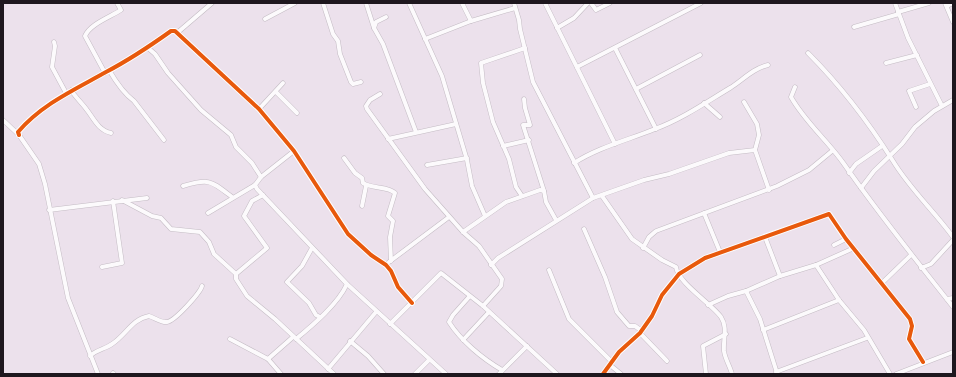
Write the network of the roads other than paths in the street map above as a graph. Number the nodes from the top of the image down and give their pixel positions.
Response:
1 (117, 3) edge
2 (212, 3) edge
3 (295, 3) edge
4 (323, 3) edge
5 (366, 3) edge
6 (409, 3) edge
7 (462, 3) edge
8 (545, 3) edge
9 (588, 3) edge
10 (591, 3) edge
11 (610, 3) edge
12 (702, 3) edge
13 (894, 3) edge
14 (929, 3) edge
15 (953, 3) edge
16 (946, 4) edge
17 (514, 5) edge
18 (898, 13) junction
19 (386, 17) dead end
20 (265, 19) dead end
21 (471, 21) junction
22 (953, 22) edge
23 (854, 27) dead end
24 (374, 28) junction
25 (557, 28) junction
26 (177, 32) junction
27 (425, 39) junction
28 (54, 42) dead end
29 (148, 48) junction
30 (525, 48) junction
31 (616, 48) junction
32 (808, 53) dead end
33 (700, 55) dead end
34 (917, 55) junction
35 (886, 63) dead end
36 (768, 64) dead end
37 (577, 67) junction
38 (109, 70) junction
39 (105, 73) junction
40 (361, 82) dead end
41 (283, 83) dead end
42 (930, 84) junction
43 (795, 87) dead end
44 (636, 89) junction
45 (69, 91) junction
46 (276, 92) junction
47 (380, 94) dead end
48 (524, 99) dead end
49 (953, 100) edge
50 (744, 102) dead end
51 (704, 103) junction
52 (942, 106) junction
53 (916, 107) dead end
54 (259, 109) junction
55 (297, 113) dead end
56 (720, 118) dead end
57 (3, 120) edge
58 (456, 124) junction
59 (656, 129) junction
60 (416, 132) junction
61 (111, 133) dead end
62 (19, 135) junction
63 (388, 139) junction
64 (164, 140) dead end
65 (529, 140) junction
66 (615, 144) junction
67 (503, 146) junction
68 (882, 146) junction
69 (755, 150) junction
70 (294, 151) junction
71 (832, 152) junction
72 (890, 156) junction
73 (344, 158) dead end
74 (467, 158) junction
75 (574, 163) junction
76 (427, 165) dead end
77 (849, 172) junction
78 (261, 177) junction
79 (255, 185) junction
80 (183, 186) dead end
81 (366, 186) junction
82 (861, 188) junction
83 (768, 190) junction
84 (544, 191) junction
85 (263, 195) junction
86 (522, 196) junction
87 (602, 196) junction
88 (232, 197) junction
89 (147, 198) dead end
90 (593, 198) junction
91 (122, 200) junction
92 (113, 201) junction
93 (362, 206) dead end
94 (49, 210) junction
95 (208, 212) dead end
96 (704, 213) junction
97 (485, 216) junction
98 (449, 217) junction
99 (556, 220) junction
100 (584, 229) dead end
101 (463, 232) junction
102 (764, 237) junction
103 (846, 239) junction
104 (953, 239) edge
105 (834, 245) dead end
106 (312, 248) junction
107 (642, 248) junction
108 (854, 248) junction
109 (720, 252) junction
110 (911, 255) junction
111 (391, 261) junction
112 (386, 265) junction
113 (491, 265) junction
114 (816, 265) junction
115 (102, 267) dead end
116 (921, 268) junction
117 (549, 270) dead end
118 (236, 274) junction
119 (679, 274) junction
120 (780, 276) junction
121 (882, 283) junction
122 (347, 284) junction
123 (202, 286) dead end
124 (746, 291) junction
125 (469, 297) junction
126 (953, 298) edge
127 (947, 299) junction
128 (839, 300) junction
129 (412, 303) junction
130 (708, 305) junction
131 (483, 306) junction
132 (953, 307) edge
133 (376, 312) junction
134 (489, 312) junction
135 (320, 317) junction
136 (392, 325) junction
137 (763, 330) junction
138 (641, 332) junction
139 (726, 334) junction
140 (295, 338) junction
141 (867, 338) junction
142 (230, 339) dead end
143 (463, 340) junction
144 (350, 341) junction
145 (527, 346) junction
146 (952, 353) edge
147 (90, 356) junction
148 (268, 359) junction
149 (429, 360) junction
150 (667, 361) dead end
151 (923, 362) junction
152 (611, 364) junction
153 (328, 369) junction
154 (502, 370) junction
155 (776, 373) edge
156 (98, 374) edge
157 (281, 374) edge
158 (334, 374) edge
159 (384, 374) edge
160 (415, 374) edge
161 (446, 374) edge
162 (499, 374) edge
163 (557, 374) edge
164 (603, 374) edge
165 (621, 374) edge
166 (706, 374) edge
167 (732, 374) edge
168 (890, 374) edge
169 (896, 374) edge

1 - 39 street
2 - 26 street
3 - 20 street
4 - 40 street
5 - 24 street
6 - 27 street
7 - 21 street
8 - 25 street
9 - 25 street
10 - 11 street
12 - 31 street
13 - 18 street
14 - 18 street
15 - 16 street
16 - 22 street
17 - 21 street
17 - 30 street
18 - 23 street
18 - 34 street
19 - 24 street
21 - 27 street
24 - 60 street
25 - 37 street
26 - 29 street
26 - 54 street
27 - 58 street
28 - 45 street
29 - 38 street
29 - 78 street
30 - 67 street
30 - 75 street
31 - 37 street
31 - 44 street
32 - 68 street
33 - 44 street
34 - 35 street
34 - 42 street
36 - 51 street
37 - 66 street
38 - 39 street
38 - 64 street
39 - 45 street
41 - 46 street
42 - 52 street
42 - 53 street
43 - 71 street
44 - 59 street
45 - 61 street
45 - 62 street
46 - 54 street
46 - 55 street
47 - 63 street
48 - 65 street
49 - 52 street
50 - 69 street
51 - 56 street
51 - 59 street
52 - 72 street
54 - 70 street
57 - 62 street
58 - 60 street
58 - 74 street
59 - 66 street
60 - 63 street
62 - 94 street
63 - 98 street
65 - 67 street
65 - 84 street
66 - 75 street
67 - 86 street
68 - 72 street
68 - 77 street
69 - 83 street
69 - 87 street
70 - 78 street
70 - 112 street
71 - 77 street
71 - 83 street
72 - 82 street
72 - 104 street
73 - 81 street
74 - 76 street
74 - 97 street
75 - 90 street
77 - 82 street
78 - 79 street
79 - 85 street
79 - 88 street
80 - 88 street
81 - 93 street
81 - 111 street
82 - 110 street
83 - 96 street
84 - 86 street
84 - 99 street
85 - 106 street
85 - 118 street
86 - 97 street
87 - 90 street
87 - 107 street
88 - 95 street
89 - 91 street
90 - 99 street
91 - 92 street
91 - 118 street
92 - 94 street
92 - 115 street
94 - 147 street
96 - 107 street
96 - 109 street
97 - 101 street
98 - 101 street
98 - 111 street
99 - 113 street
100 - 138 street
101 - 113 street
102 - 103 street
102 - 109 street
102 - 120 street
103 - 105 street
103 - 108 street
104 - 116 street
106 - 122 street
106 - 135 street
107 - 119 street
108 - 114 street
108 - 121 street
109 - 119 street
110 - 116 street
110 - 121 street
111 - 112 street
112 - 129 street
113 - 131 street
114 - 120 street
114 - 128 street
116 - 127 street
117 - 152 street
118 - 140 street
119 - 130 street
119 - 138 street
120 - 124 street
121 - 151 street
122 - 133 street
122 - 135 street
123 - 147 street
124 - 130 street
124 - 137 street
125 - 129 street
125 - 131 street
125 - 143 street
126 - 127 street
127 - 132 street
128 - 137 street
128 - 141 street
129 - 136 street
130 - 139 street
131 - 134 street
133 - 136 street
133 - 144 street
134 - 143 street
134 - 145 street
135 - 140 street
136 - 149 street
137 - 155 street
138 - 150 street
138 - 152 street
139 - 166 street
139 - 167 street
140 - 148 street
140 - 153 street
141 - 155 street
141 - 168 street
142 - 148 street
143 - 154 street
144 - 153 street
144 - 159 street
145 - 154 street
145 - 163 street
146 - 151 street
147 - 156 street
148 - 157 street
149 - 160 street
149 - 161 street
151 - 169 street
152 - 164 street
152 - 165 street
153 - 158 street
154 - 162 street

